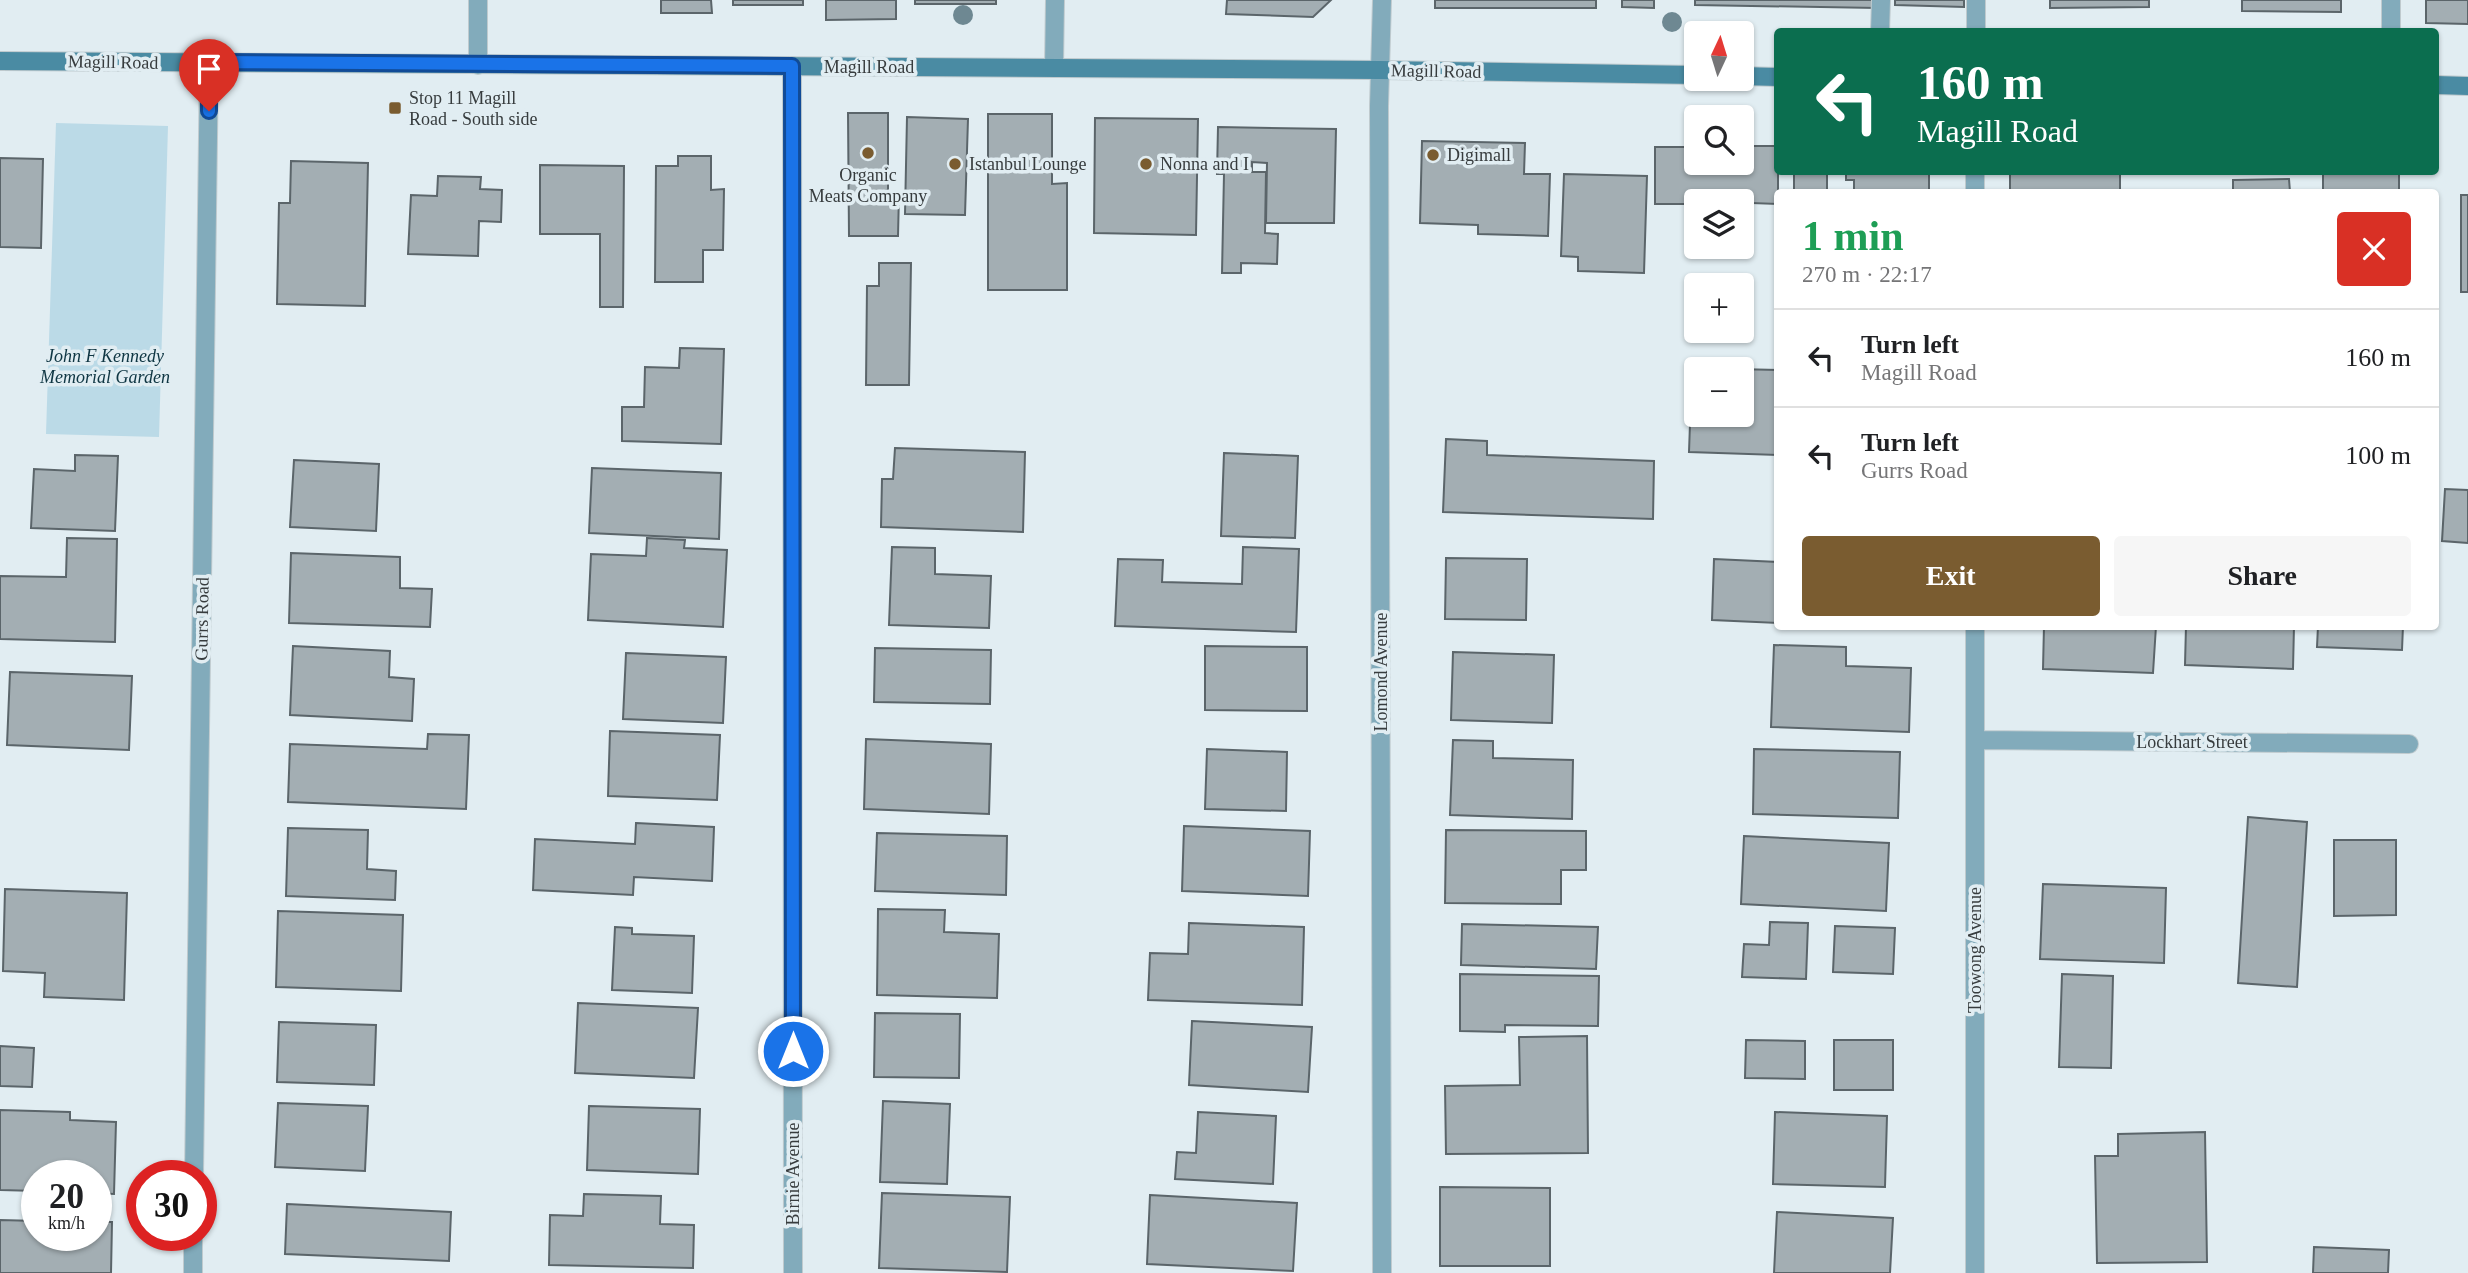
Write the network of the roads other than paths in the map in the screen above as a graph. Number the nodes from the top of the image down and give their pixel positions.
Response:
1 (478, 0) edge
2 (1055, 0) edge
3 (1382, 0) edge
4 (1881, 0) edge
5 (1976, 0) edge
6 (2391, 0) edge
7 (1880, 28) edge
8 (1976, 28) edge
9 (2391, 28) edge
10 (0, 61) edge
11 (209, 62) junction
12 (478, 65) junction
13 (792, 66) junction
14 (1054, 68) junction
15 (1380, 70) junction
16 (1684, 75) edge
17 (1754, 76) edge
18 (1774, 77) edge
19 (2439, 85) edge
20 (2468, 86) edge
21 (1975, 630) edge
22 (1975, 740) junction
23 (2409, 744) dead end
24 (194, 1160) edge
25 (193, 1251) edge
26 (193, 1273) edge
27 (793, 1273) edge
28 (1382, 1273) edge
29 (1975, 1273) edge

1 - 12 street
2 - 14 street
3 - 15 street, Lomond Avenue
4 - 7 street
5 - 8 street
6 - 9 street
10 - 11 main road, Magill Road
11 - 12 main road, Magill Road
11 - 24 street, Gurrs Road
12 - 13 main road, Magill Road
13 - 14 main road, Magill Road
13 - 27 street, Birnie Avenue
14 - 15 main road, Magill Road
15 - 16 main road, Magill Road
15 - 28 street, Lomond Avenue
17 - 18 main road
19 - 20 main road
21 - 22 street, Toowong Avenue
22 - 23 street, Lockhart Street
22 - 29 street, Toowong Avenue
25 - 26 street

